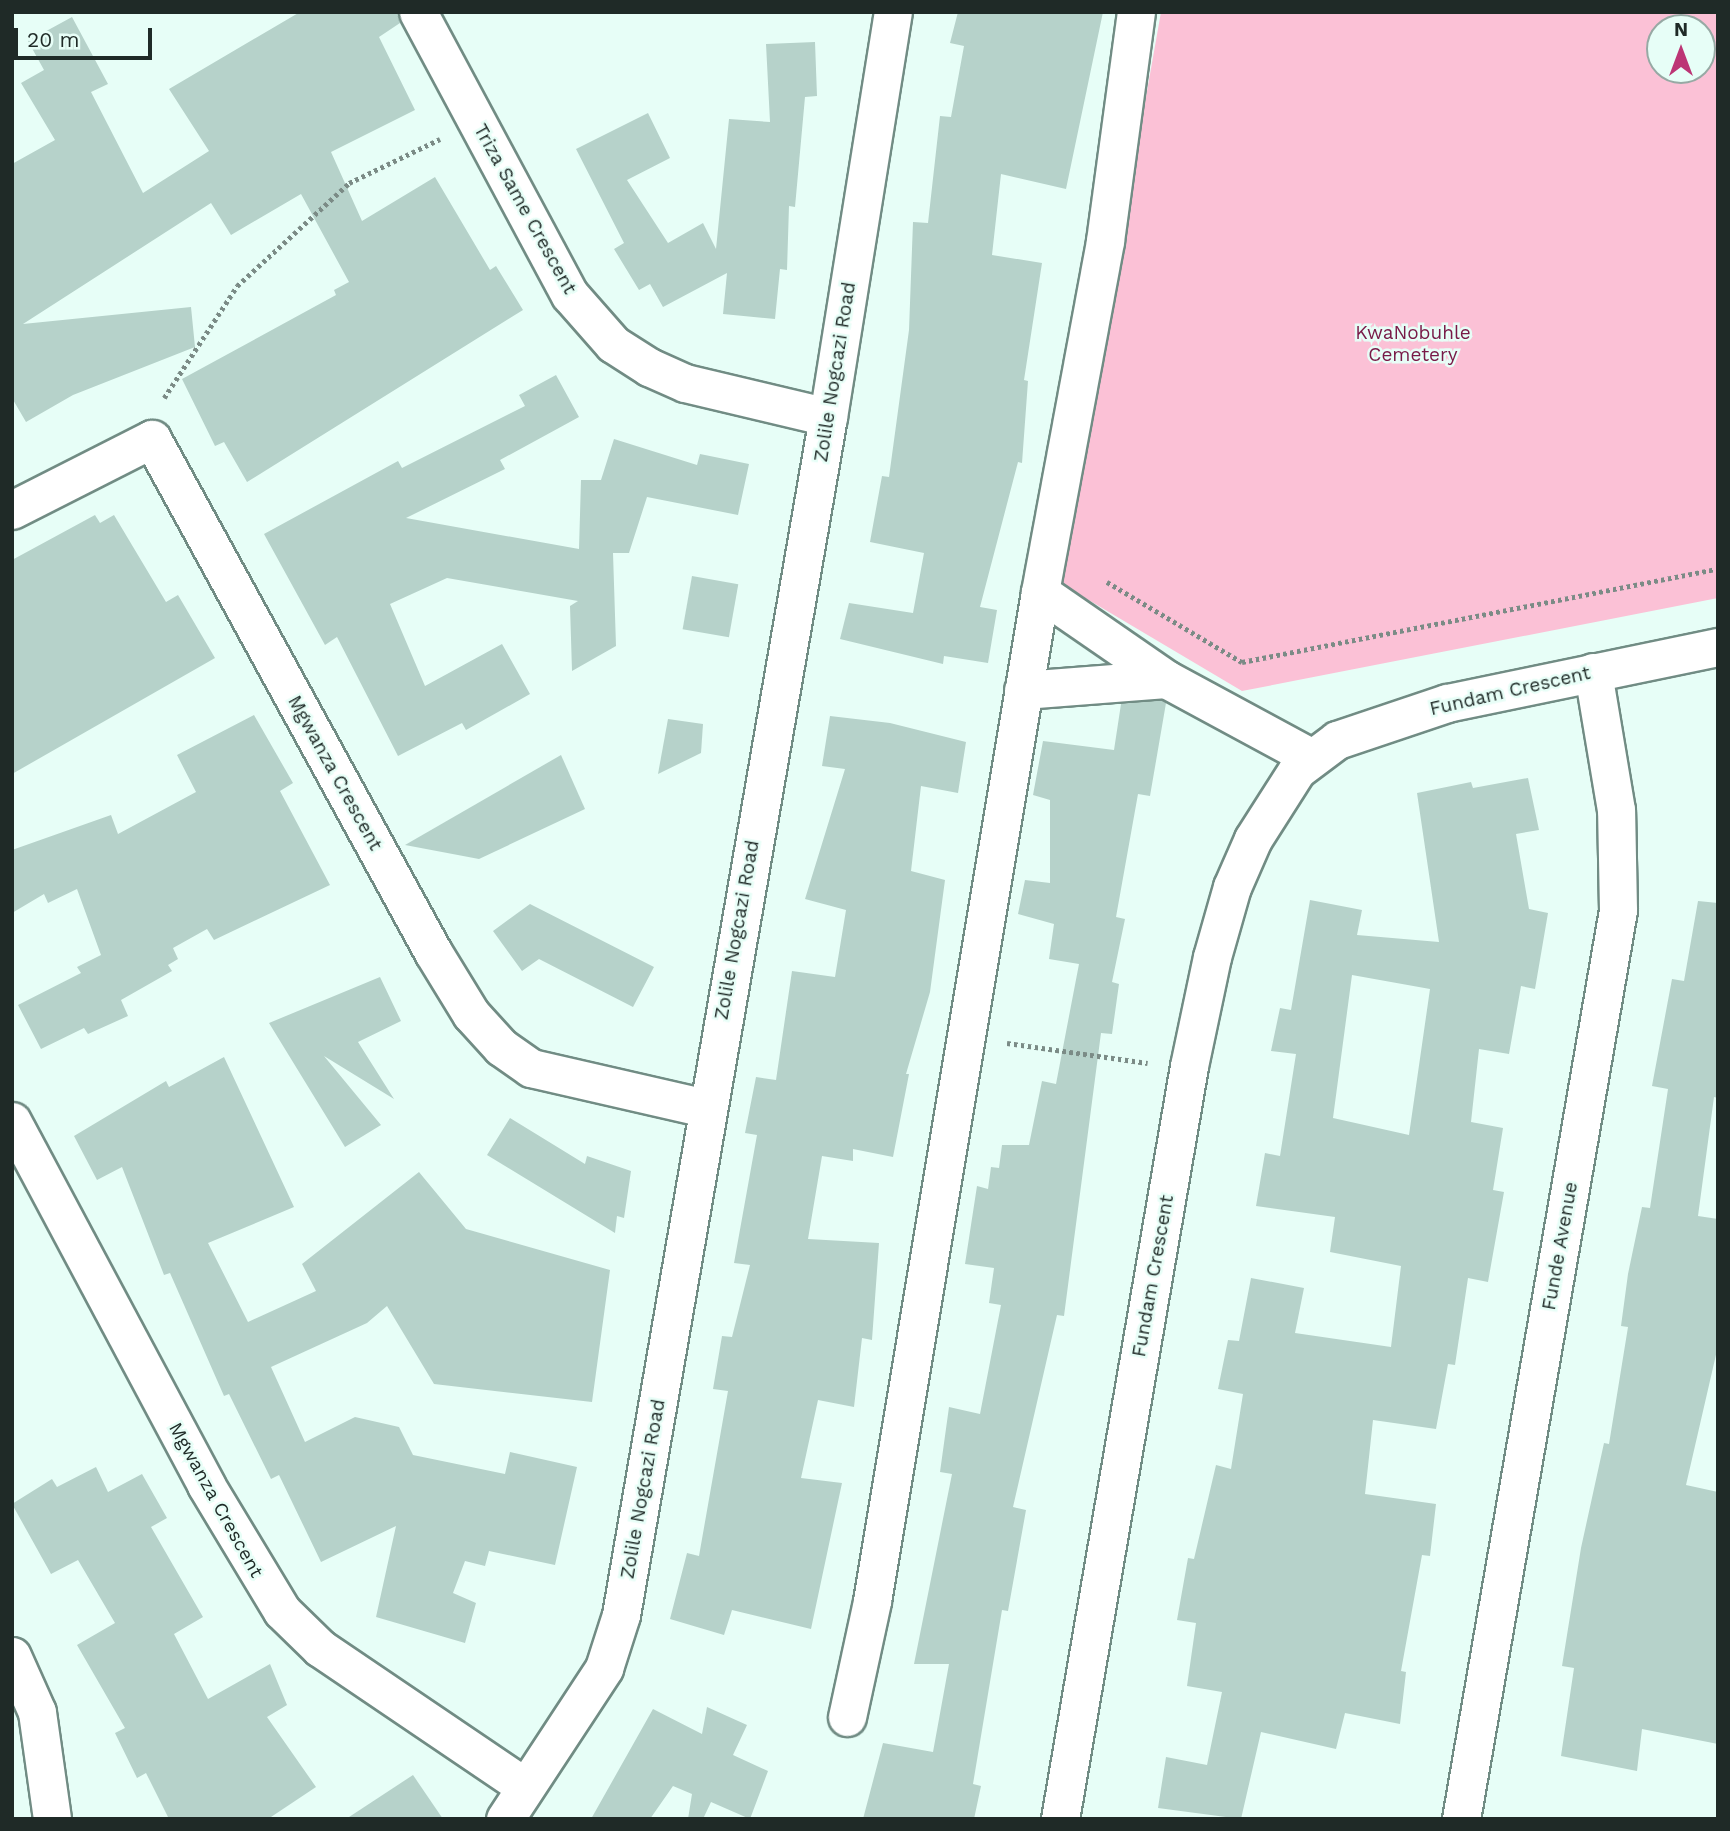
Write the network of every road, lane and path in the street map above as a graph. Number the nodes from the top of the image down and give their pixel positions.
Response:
1 (418, 12) edge
2 (892, 12) edge
3 (1136, 12) edge
4 (476, 121) junction
5 (828, 417) junction
6 (152, 439) junction
7 (12, 510) edge
8 (1718, 569) edge
9 (1096, 576) dead end
10 (1040, 592) junction
11 (1718, 647) edge
12 (1593, 673) junction
13 (1166, 679) junction
14 (1023, 690) junction
15 (1310, 757) junction
16 (965, 1035) junction
17 (1189, 1066) junction
18 (705, 1108) junction
19 (12, 1121) edge
20 (12, 1656) edge
21 (847, 1717) dead end
22 (525, 1787) junction
23 (52, 1819) edge
24 (505, 1819) edge
25 (1060, 1819) edge
26 (1461, 1819) edge

1 - 4 street, Triza Same Crescent
2 - 5 street, Zolile Nogcazi Road
3 - 10 street
4 - 5 street, Triza Same Crescent
4 - 6 path
5 - 18 street, Zolile Nogcazi Road
6 - 7 street
6 - 18 street, Mgwanza Crescent
8 - 9 path
10 - 13 street
10 - 14 street
11 - 12 street, Fundam Crescent
12 - 15 street, Fundam Crescent
12 - 26 street, Funde Avenue
13 - 14 street
13 - 15 street
14 - 16 street
15 - 17 street, Fundam Crescent
16 - 17 path
16 - 21 street
17 - 25 street, Fundam Crescent
18 - 22 street, Zolile Nogcazi Road
19 - 22 street, Mgwanza Crescent
20 - 23 street
22 - 24 street, Zolile Nogcazi Road

